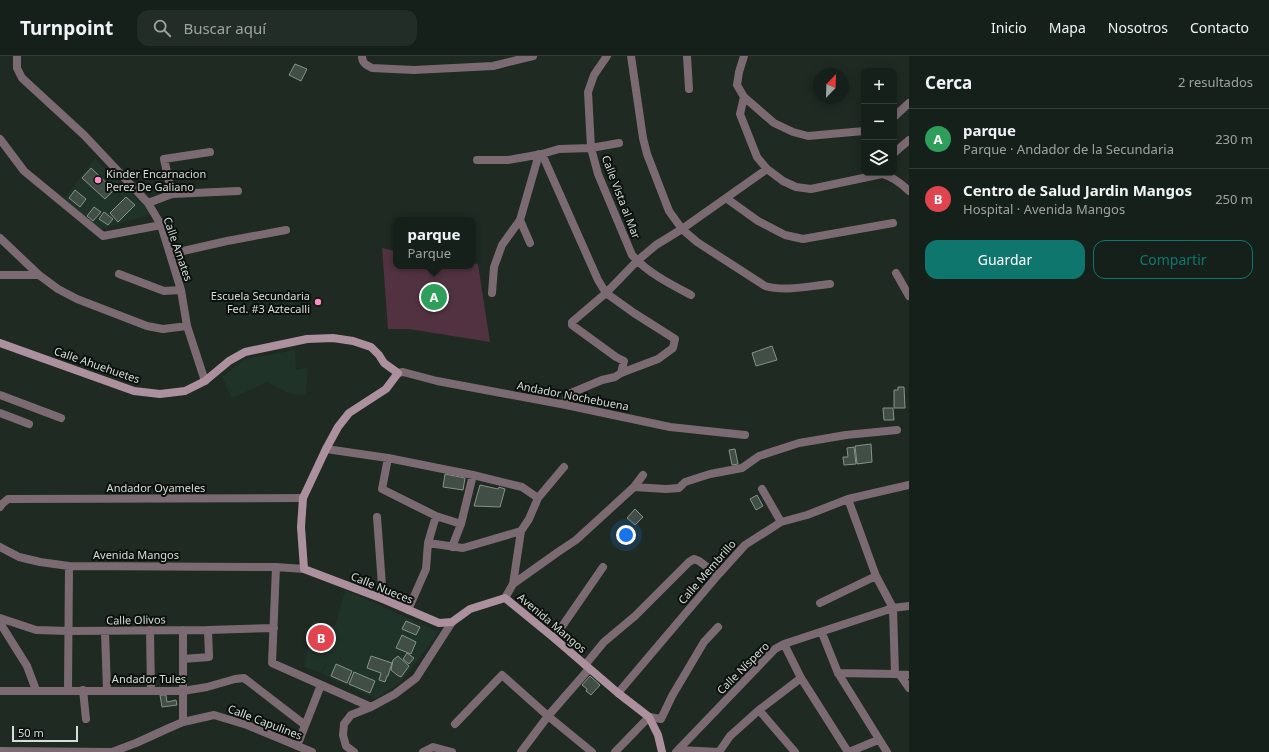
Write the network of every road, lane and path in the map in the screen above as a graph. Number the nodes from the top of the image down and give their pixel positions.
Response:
1 (17, 56) edge
2 (362, 56) edge
3 (533, 56) edge
4 (608, 56) edge
5 (631, 56) edge
6 (687, 56) edge
7 (744, 56) edge
8 (689, 89) dead end
9 (744, 97) junction
10 (909, 103) edge
11 (897, 114) edge
12 (861, 131) edge
13 (0, 139) edge
14 (909, 140) edge
15 (619, 143) dead end
16 (591, 148) junction
17 (897, 150) edge
18 (210, 152) dead end
19 (540, 154) junction
20 (477, 160) dead end
21 (766, 169) junction
22 (863, 176) edge
23 (891, 176) edge
24 (238, 191) dead end
25 (909, 191) edge
26 (172, 194) junction
27 (726, 198) junction
28 (148, 203) junction
29 (520, 220) junction
30 (893, 223) dead end
31 (161, 225) junction
32 (682, 229) junction
33 (286, 230) dead end
34 (0, 238) edge
35 (530, 244) dead end
36 (170, 254) junction
37 (637, 261) junction
38 (896, 273) dead end
39 (119, 274) dead end
40 (0, 275) edge
41 (39, 275) junction
42 (830, 284) dead end
43 (181, 290) junction
44 (606, 292) junction
45 (492, 293) dead end
46 (691, 295) dead end
47 (909, 296) edge
48 (187, 326) junction
49 (0, 343) edge
50 (398, 373) junction
51 (621, 373) junction
52 (205, 381) junction
53 (0, 395) edge
54 (566, 405) junction
55 (0, 413) edge
56 (61, 418) dead end
57 (29, 424) dead end
58 (898, 430) dead end
59 (745, 435) dead end
60 (326, 449) junction
61 (388, 458) junction
62 (564, 467) dead end
63 (473, 475) junction
64 (643, 475) dead end
65 (909, 486) edge
66 (634, 487) junction
67 (762, 489) dead end
68 (303, 498) junction
69 (538, 498) junction
70 (848, 499) junction
71 (0, 507) edge
72 (436, 516) junction
73 (377, 517) dead end
74 (781, 522) junction
75 (461, 524) junction
76 (521, 531) junction
77 (428, 543) junction
78 (0, 547) edge
79 (452, 547) junction
80 (69, 566) junction
81 (276, 567) junction
82 (603, 567) dead end
83 (304, 569) junction
84 (718, 575) junction
85 (876, 576) junction
86 (513, 584) junction
87 (505, 598) junction
88 (383, 599) junction
89 (820, 603) dead end
90 (909, 606) edge
91 (893, 608) junction
92 (408, 610) junction
93 (0, 618) edge
94 (452, 622) junction
95 (0, 623) edge
96 (718, 627) dead end
97 (274, 628) junction
98 (150, 630) junction
99 (183, 630) junction
100 (208, 630) junction
101 (105, 631) junction
102 (69, 632) junction
103 (822, 633) junction
104 (554, 638) junction
105 (784, 644) junction
106 (183, 658) junction
107 (587, 667) junction
108 (838, 673) junction
109 (897, 674) junction
110 (909, 675) edge
111 (801, 678) junction
112 (321, 685) junction
113 (909, 688) edge
114 (0, 690) edge
115 (36, 690) junction
116 (68, 690) junction
117 (83, 690) junction
118 (107, 690) junction
119 (151, 691) junction
120 (183, 691) junction
121 (618, 693) junction
122 (372, 707) junction
123 (759, 710) junction
124 (548, 716) junction
125 (649, 717) junction
126 (86, 719) dead end
127 (183, 722) junction
128 (454, 724) dead end
129 (305, 725) junction
130 (878, 740) junction
131 (297, 746) junction
132 (0, 751) edge
133 (677, 751) edge
134 (312, 752) edge
135 (354, 752) edge
136 (423, 752) edge
137 (452, 752) edge
138 (521, 752) edge
139 (592, 752) edge
140 (615, 752) edge
141 (662, 752) edge
142 (720, 752) edge
143 (795, 752) edge
144 (848, 752) edge
145 (887, 752) edge

1 - 28 street, Calle Amates
2 - 3 street
4 - 16 street, Calle Vista al Mar
5 - 32 street
6 - 8 street
7 - 9 street
9 - 12 street
9 - 21 street
10 - 11 street
13 - 31 street
14 - 17 street
15 - 16 street
16 - 19 street
16 - 37 street, Calle Vista al Mar
18 - 26 street
19 - 20 street
19 - 29 street
19 - 44 street
21 - 22 street
21 - 27 street
23 - 25 street
24 - 26 street
26 - 28 street
27 - 30 street
27 - 32 street
28 - 31 street, Calle Amates
29 - 35 street
29 - 45 street
31 - 36 street, Calle Amates
32 - 37 street
32 - 42 street
33 - 36 street
34 - 41 street
36 - 43 street, Calle Amates
37 - 44 street
37 - 46 street, Calle Vista al Mar
38 - 47 street
39 - 43 street
40 - 41 street
41 - 48 street
43 - 48 street, Calle Amates
44 - 51 street
44 - 51 street
48 - 52 street, Calle Amates
49 - 52 main road, Calle Ahuehuetes
50 - 52 main road, Calle Ahuehuetes
50 - 54 street, Andador Nochebuena
50 - 60 main road
51 - 54 street
53 - 56 street
54 - 59 street, Andador Nochebuena
55 - 57 street
58 - 66 street
60 - 61 street
60 - 68 main road
61 - 63 street
61 - 72 street
62 - 69 street
63 - 69 street
63 - 75 street
64 - 66 street
65 - 70 street, Calle Membrillo
66 - 86 street
67 - 74 street
68 - 71 street, Andador Oyameles
68 - 83 main road
69 - 76 street
70 - 74 street, Calle Membrillo
70 - 85 street
72 - 75 street
72 - 77 street
73 - 88 street
74 - 84 street, Calle Membrillo
75 - 79 street
76 - 79 street
76 - 86 street
77 - 79 street
77 - 92 street
78 - 80 street, Avenida Mangos
80 - 81 street, Avenida Mangos
80 - 102 street
81 - 83 street, Avenida Mangos
81 - 97 street
82 - 104 street
83 - 88 main road, Calle Nueces
84 - 107 street
84 - 121 street, Calle Membrillo
85 - 89 street
85 - 91 street
86 - 87 street
87 - 94 main road, Avenida Mangos
87 - 104 main road, Avenida Mangos
88 - 92 main road, Calle Nueces
90 - 91 street, Calle Níspero
91 - 103 street, Calle Níspero
91 - 109 street
92 - 94 main road, Calle Nueces
93 - 102 street, Calle Olivos
94 - 122 street, Avenida Mangos
95 - 115 street
96 - 125 street
97 - 100 street, Calle Olivos
97 - 112 street
98 - 99 street, Calle Olivos
98 - 101 street, Calle Olivos
98 - 119 street
99 - 100 street, Calle Olivos
99 - 106 street
100 - 106 street
101 - 102 street, Calle Olivos
101 - 118 street
102 - 116 street
103 - 105 street, Calle Níspero
103 - 108 street
104 - 107 main road, Avenida Mangos
105 - 111 street
105 - 133 street, Calle Níspero
106 - 120 street
107 - 121 main road, Avenida Mangos
107 - 124 street
108 - 109 street
108 - 130 street
109 - 110 street
109 - 113 street
111 - 123 street
111 - 144 street
112 - 122 street
112 - 129 street
114 - 115 street, Andador Tules
115 - 116 street, Andador Tules
116 - 117 street, Andador Tules
117 - 118 street, Andador Tules
117 - 126 street
118 - 119 street, Andador Tules
119 - 120 street, Andador Tules
120 - 127 street
120 - 129 street, Andador Tules
121 - 125 main road, Avenida Mangos
122 - 135 street, Avenida Mangos
123 - 142 street
123 - 143 street
124 - 128 street
124 - 138 street
124 - 139 street
125 - 140 street
125 - 141 main road, Avenida Mangos
127 - 131 street, Calle Capulines
127 - 132 street, Calle Capulines
129 - 131 street
130 - 144 street
130 - 145 street
131 - 134 street, Calle Capulines
133 - 142 street
136 - 137 street

